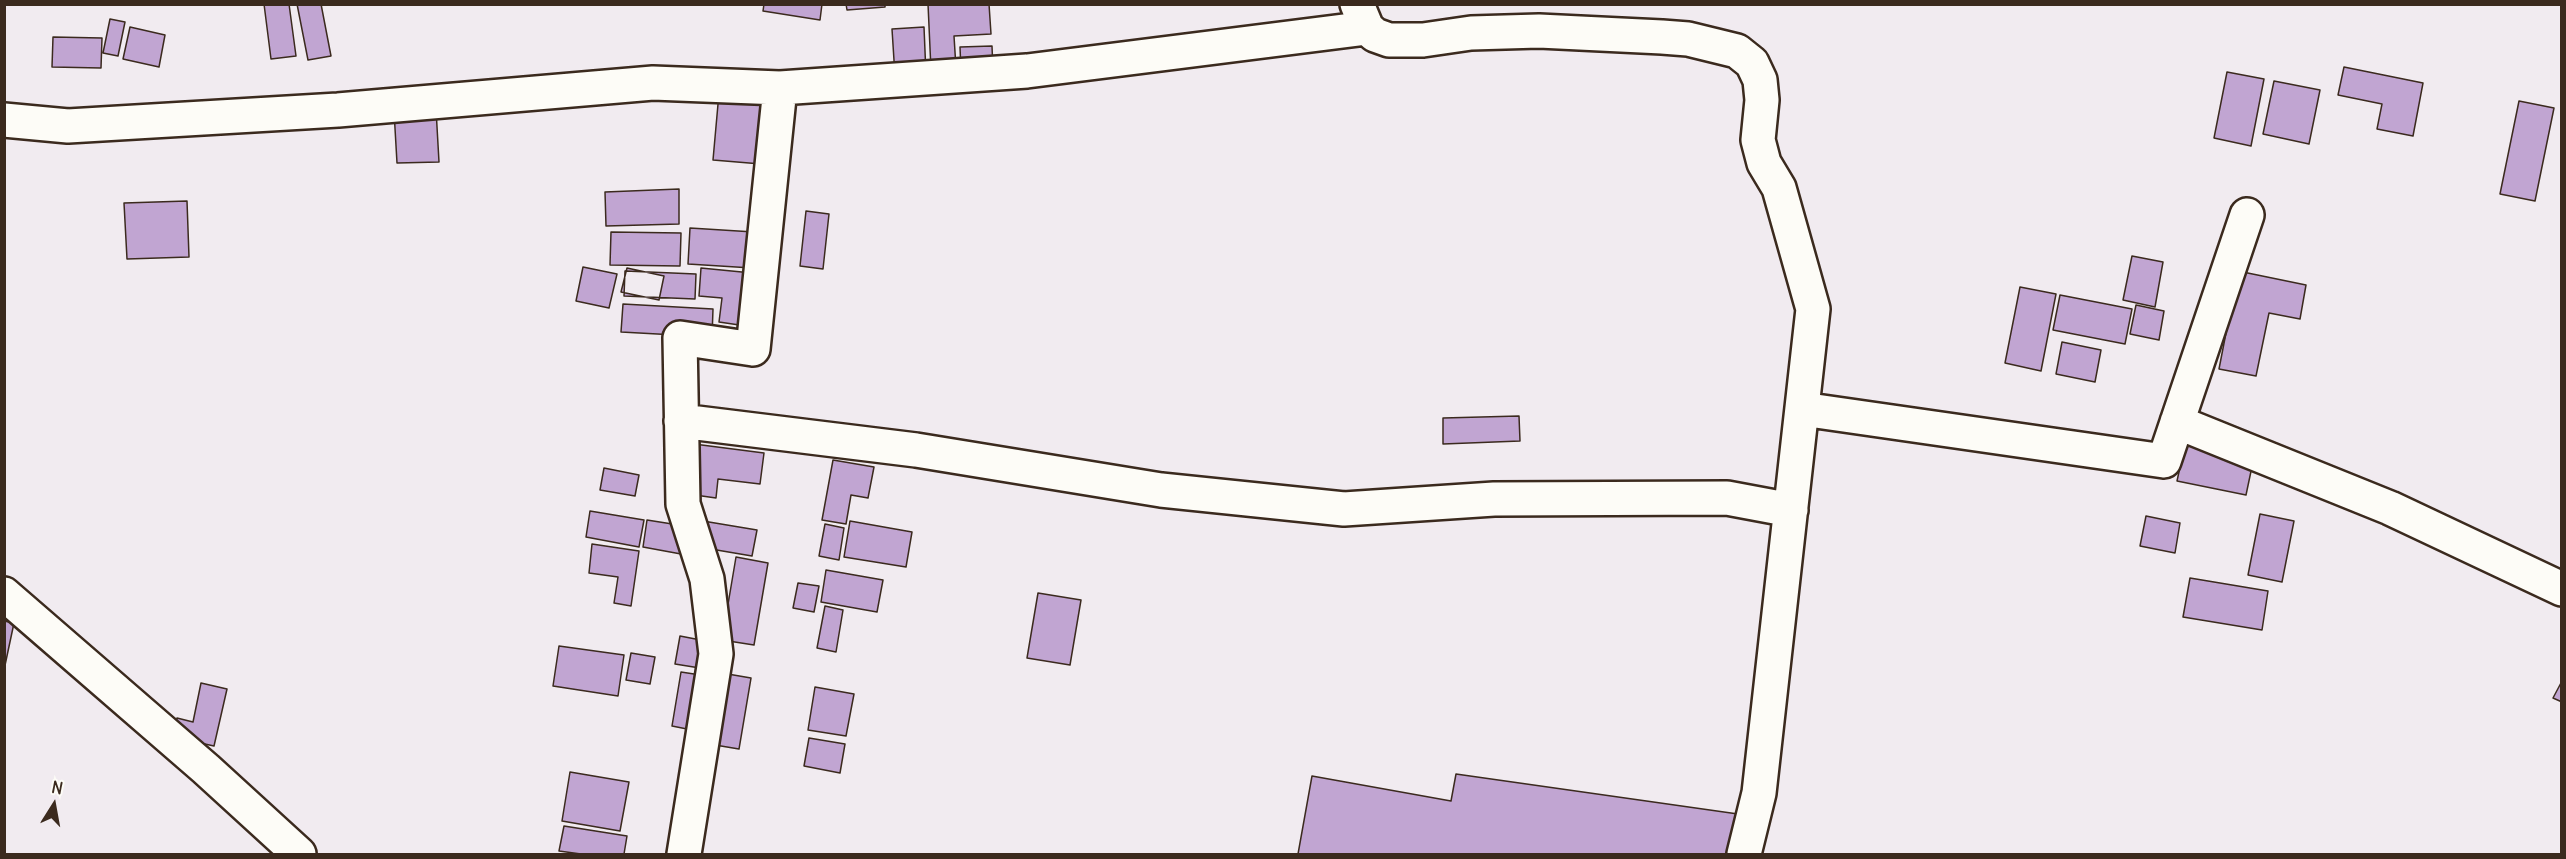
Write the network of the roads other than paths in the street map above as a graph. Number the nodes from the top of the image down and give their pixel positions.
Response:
1 (1362, 16) edge
2 (780, 88) junction
3 (4, 120) edge
4 (2247, 215) dead end
5 (1802, 410) junction
6 (681, 421) junction
7 (2177, 422) junction
8 (1791, 510) junction
9 (2562, 589) edge
10 (4, 594) edge
11 (299, 855) edge
12 (684, 855) edge
13 (1744, 855) edge

1 - 2 street
1 - 5 street
2 - 3 street
2 - 6 street
4 - 7 street
5 - 7 street
5 - 8 street
6 - 8 street
6 - 12 street
7 - 9 street
8 - 13 street
10 - 11 street

